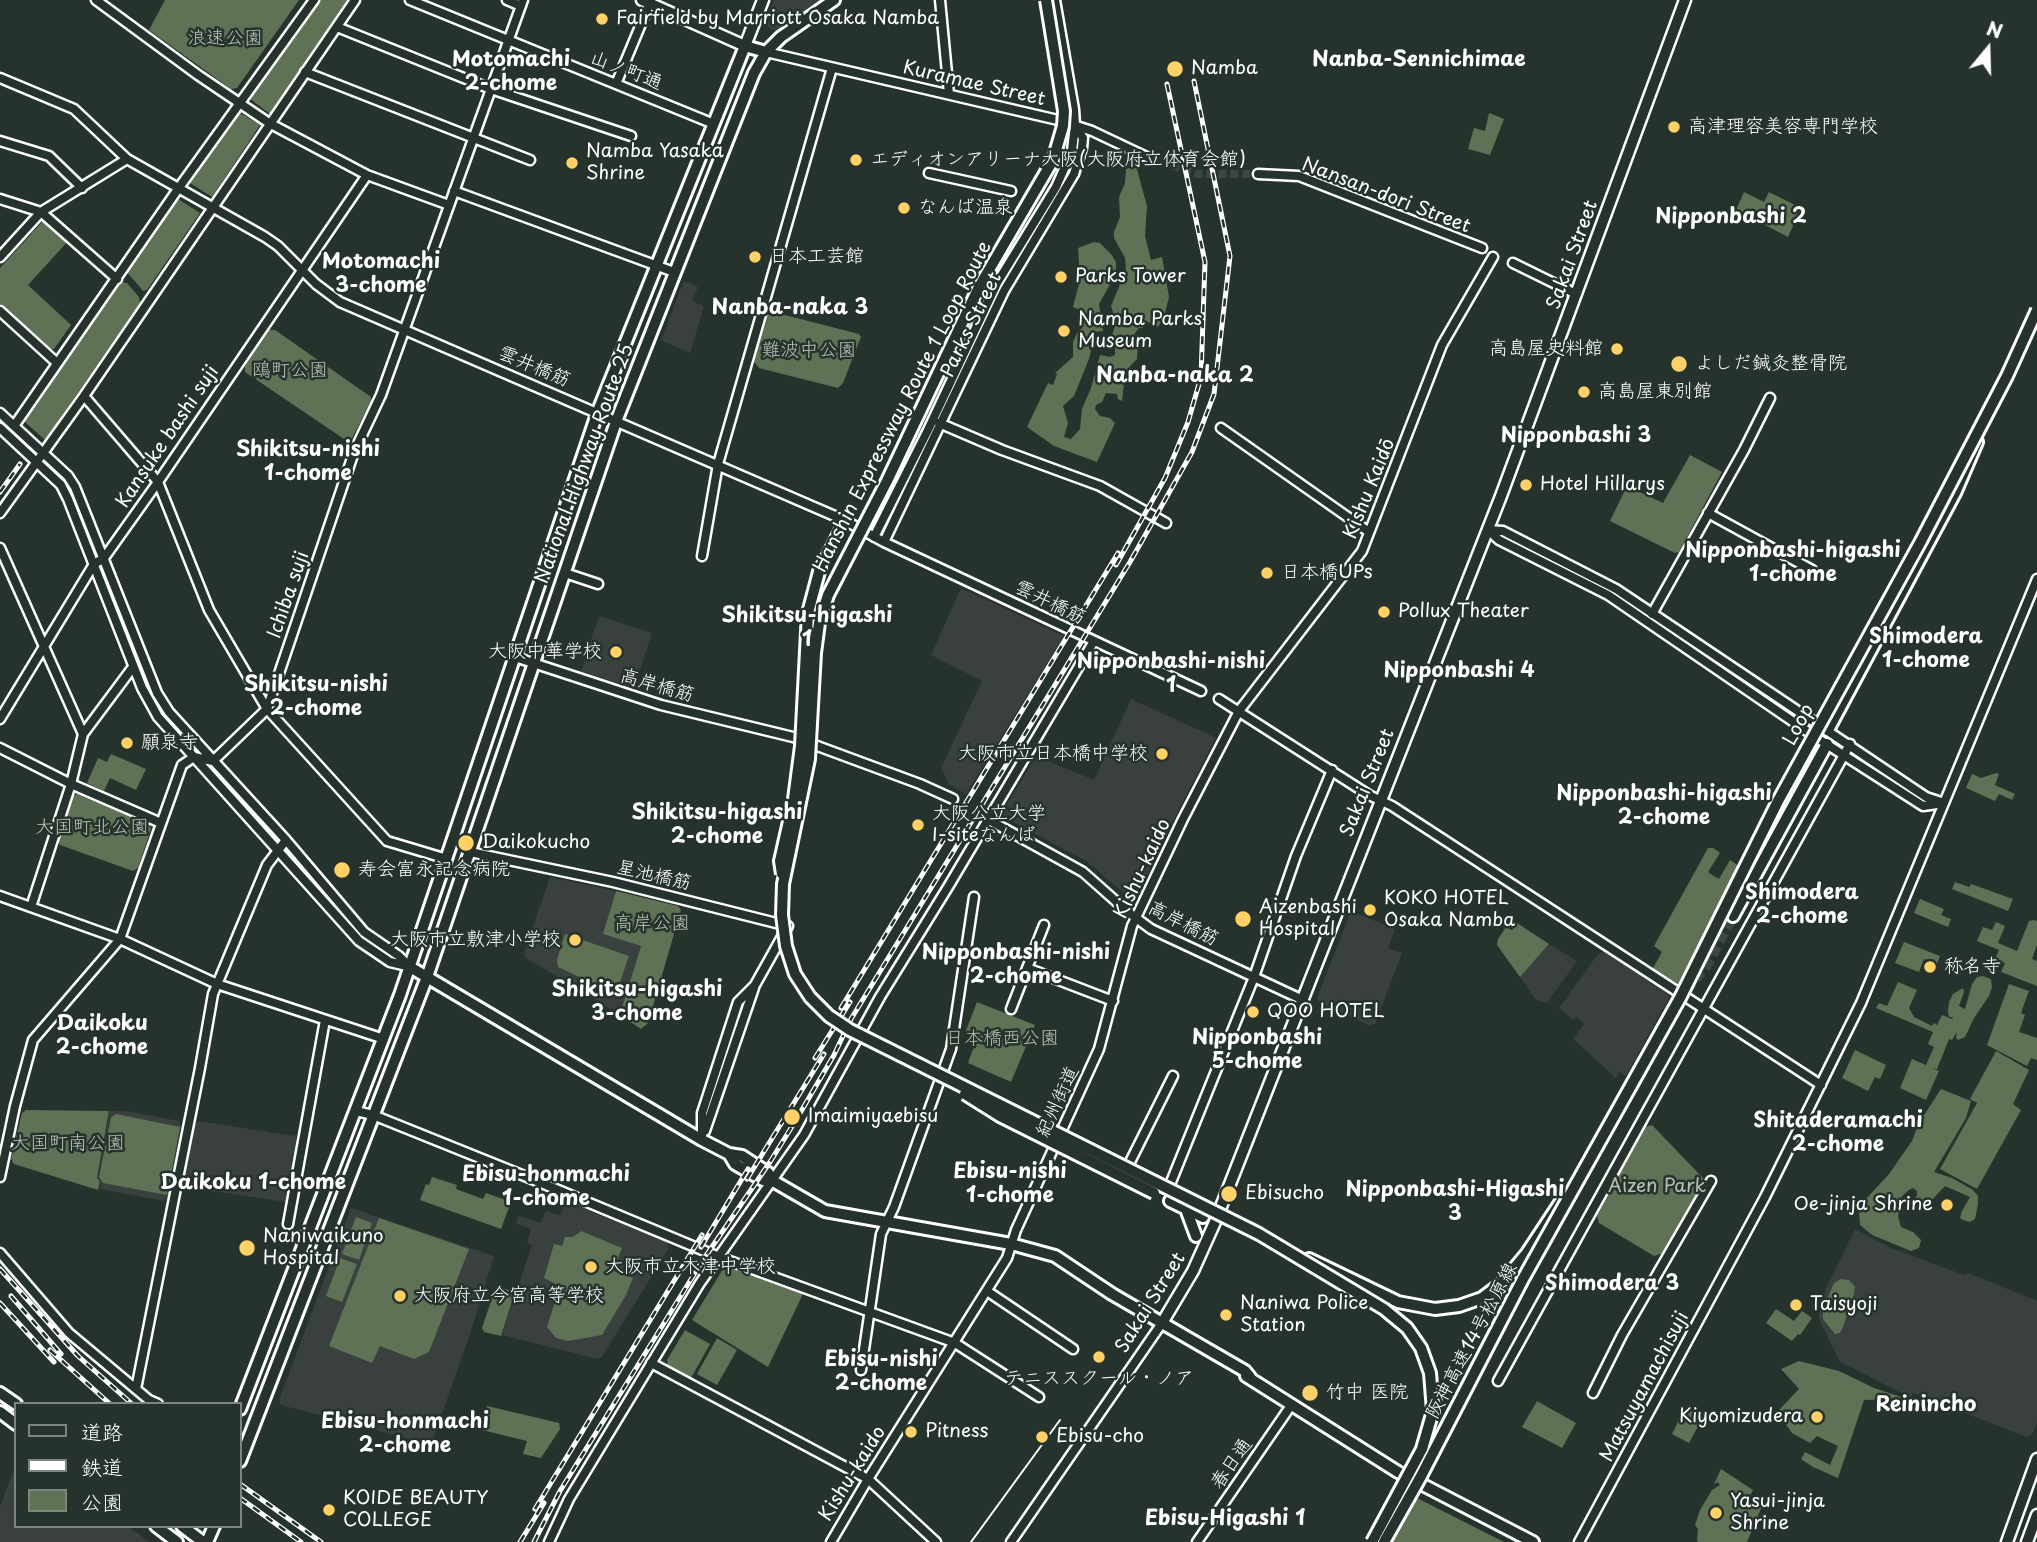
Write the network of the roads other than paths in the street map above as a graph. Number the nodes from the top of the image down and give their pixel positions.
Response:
1 (96, 0) edge
2 (314, 0) edge
3 (355, 0) edge
4 (411, 0) edge
5 (508, 0) edge
6 (763, 0) edge
7 (834, 0) edge
8 (940, 0) edge
9 (1046, 0) edge
10 (1055, 0) edge
11 (1685, 0) edge
12 (648, 1) edge
13 (522, 3) edge
14 (337, 27) junction
15 (509, 40) junction
16 (745, 46) junction
17 (766, 52) junction
18 (832, 68) junction
19 (304, 72) junction
20 (0, 78) edge
21 (616, 84) junction
22 (491, 89) junction
23 (949, 94) junction
24 (240, 104) junction
25 (269, 123) junction
26 (714, 124) junction
27 (1075, 125) junction
28 (631, 136) dead end
29 (474, 138) junction
30 (0, 141) edge
31 (1149, 158) tunnel mouth
32 (127, 159) junction
33 (530, 160) dead end
34 (929, 173) dead end
35 (1258, 174) tunnel mouth
36 (367, 175) junction
37 (82, 188) junction
38 (178, 189) junction
39 (454, 191) junction
40 (1010, 191) dead end
41 (0, 199) edge
42 (449, 205) junction
43 (213, 208) junction
44 (41, 212) junction
45 (1482, 248) dead end
46 (0, 257) edge
47 (1493, 257) dead end
48 (1513, 263) dead end
49 (658, 266) junction
50 (302, 271) junction
51 (674, 272) junction
52 (117, 279) junction
53 (1576, 294) junction
54 (2037, 310) edge
55 (0, 311) edge
56 (405, 329) junction
57 (57, 363) junction
58 (2007, 376) junction
59 (84, 396) junction
60 (1770, 398) dead end
61 (598, 411) junction
62 (0, 413) edge
63 (617, 419) junction
64 (933, 420) junction
65 (942, 424) junction
66 (14, 426) junction
67 (0, 428) edge
68 (1221, 428) dead end
69 (44, 453) junction
70 (37, 462) junction
71 (719, 464) junction
72 (158, 482) junction
73 (0, 513) edge
74 (1708, 513) junction
75 (844, 520) junction
76 (1166, 523) dead end
77 (1488, 530) junction
78 (1370, 533) junction
79 (874, 537) junction
80 (884, 542) junction
81 (0, 548) edge
82 (702, 556) dead end
83 (104, 558) junction
84 (94, 564) junction
85 (820, 568) joint
86 (1812, 570) dead end
87 (565, 573) junction
88 (2037, 579) edge
89 (598, 584) dead end
90 (1653, 612) junction
91 (1647, 622) junction
92 (1094, 641) junction
93 (45, 645) junction
94 (515, 657) junction
95 (534, 663) junction
96 (133, 667) junction
97 (1201, 691) dead end
98 (1219, 699) dead end
99 (267, 709) junction
100 (1239, 711) junction
101 (0, 719) edge
102 (1828, 730) junction
103 (83, 734) junction
104 (1827, 744) junction
105 (1850, 744) junction
106 (0, 748) edge
107 (1844, 755) junction
108 (194, 757) junction
109 (213, 761) junction
110 (1332, 770) junction
111 (71, 783) junction
112 (953, 799) dead end
113 (1381, 800) junction
114 (1944, 803) junction
115 (1923, 806) junction
116 (987, 819) junction
117 (161, 823) junction
118 (1933, 829) junction
119 (286, 841) junction
120 (277, 850) junction
121 (470, 852) junction
122 (447, 859) junction
123 (783, 884) junction
124 (0, 896) edge
125 (974, 897) dead end
126 (31, 907) junction
127 (1733, 916) tunnel mouth
128 (1136, 918) junction
129 (1044, 925) dead end
130 (120, 939) junction
131 (410, 967) junction
132 (1027, 968) junction
133 (428, 977) junction
134 (1254, 977) junction
135 (217, 984) junction
136 (1303, 1000) junction
137 (1113, 1002) junction
138 (1011, 1009) dead end
139 (1703, 1009) junction
140 (325, 1020) junction
141 (384, 1039) junction
142 (1173, 1076) dead end
143 (950, 1080) junction
144 (1821, 1085) junction
145 (356, 1111) junction
146 (373, 1115) junction
147 (702, 1140) junction
148 (1591, 1157) junction
149 (1128, 1166) dead end
150 (0, 1177) edge
151 (773, 1181) junction
152 (1711, 1181) dead end
153 (1169, 1187) dead end
154 (1155, 1194) dead end
155 (1170, 1201) dead end
156 (1186, 1209) junction
157 (1203, 1217) dead end
158 (887, 1222) junction
159 (288, 1224) dead end
160 (1259, 1234) junction
161 (1196, 1236) dead end
162 (1011, 1244) junction
163 (0, 1253) edge
164 (719, 1257) junction
165 (987, 1291) junction
166 (869, 1310) junction
167 (1162, 1323) junction
168 (955, 1343) junction
169 (1073, 1349) dead end
170 (651, 1363) junction
171 (861, 1370) dead end
172 (1498, 1381) dead end
173 (136, 1389) junction
174 (1593, 1393) dead end
175 (1039, 1397) dead end
176 (154, 1402) edge
177 (242, 1404) edge
178 (1292, 1404) junction
179 (242, 1456) edge
180 (2037, 1459) edge
181 (868, 1479) junction
182 (2037, 1515) edge
183 (159, 1528) edge
184 (191, 1534) edge
185 (177, 1542) edge
186 (205, 1542) edge
187 (549, 1542) edge
188 (831, 1542) edge
189 (936, 1542) edge
190 (1011, 1542) edge
191 (1197, 1542) edge
192 (1372, 1542) edge
193 (1384, 1542) edge
194 (1533, 1542) edge
195 (1579, 1542) edge
196 (2007, 1542) edge
197 (2028, 1542) edge

1 - 24 street
2 - 24 street
3 - 14 street
4 - 15 street, 山ノ町通
5 - 13 street
6 - 16 main road
7 - 17 highway, National Highway Route 25
8 - 23 street
9 - 123 highway, Hanshin Expressway Route 1 Loop Route, bridge
10 - 27 street, Parks Street
11 - 53 main road, Sakai Street
12 - 16 main road
12 - 21 street
13 - 15 street, Ichiba suji
14 - 19 street
14 - 22 street
15 - 21 street, 山ノ町通
15 - 22 street, Ichiba suji
16 - 17 highway
16 - 26 highway, National Highway Route 25
17 - 18 street, Kuramae Street
17 - 51 highway, National Highway Route 25
18 - 23 street, Kuramae Street
18 - 71 street
19 - 25 street
19 - 29 street
20 - 32 street, 雲井橋筋
21 - 26 street, 山ノ町通
22 - 28 street
22 - 29 street, Ichiba suji
23 - 27 street, Kuramae Street
24 - 25 street
24 - 38 street
25 - 36 street
25 - 43 street
26 - 49 highway, National Highway Route 25
27 - 31 street, Kuramae Street
27 - 64 street, Parks Street
27 - 65 street, Parks Street
29 - 33 street
29 - 39 street, Ichiba suji
30 - 37 street
32 - 37 street
32 - 38 street, 雲井橋筋
34 - 40 street
35 - 45 street, Nansan-dori Street
36 - 42 street
36 - 50 street, Kansuke bashi suji
37 - 44 street
38 - 43 street, 雲井橋筋
38 - 52 street
39 - 42 street, Ichiba suji
39 - 49 street
41 - 44 street
42 - 56 street, Ichiba suji
43 - 50 street, 雲井橋筋
43 - 59 street
44 - 46 street
44 - 52 street
47 - 78 street, Kishu Kaidō
48 - 53 street
49 - 51 street
49 - 61 highway, National Highway Route 25
50 - 56 street, 雲井橋筋
50 - 72 street, Kansuke bashi suji
51 - 63 highway, National Highway Route 25
52 - 57 street
53 - 77 main road, Sakai Street
54 - 58 highway, Loop, bridge
55 - 57 street
56 - 61 street, 雲井橋筋
56 - 99 street, Ichiba suji
57 - 66 street
58 - 102 highway, bridge
58 - 148 highway, Loop, bridge
59 - 69 street
59 - 72 street
60 - 74 street
61 - 63 street, 雲井橋筋
61 - 94 highway, National Highway Route 25
62 - 66 street
63 - 71 street, 雲井橋筋
63 - 87 highway, National Highway Route 25
64 - 65 street
64 - 79 street, Parks Street
65 - 76 street
65 - 80 street, Parks Street
66 - 69 street
67 - 70 street
68 - 78 street
69 - 70 street
69 - 83 street
70 - 73 street
70 - 84 street
71 - 75 street, 雲井橋筋
71 - 82 street
72 - 83 street, Kansuke bashi suji
72 - 99 street
74 - 86 street
74 - 90 street
75 - 79 street, 雲井橋筋
75 - 85 street
77 - 90 street
77 - 91 street
77 - 113 main road, Sakai Street
78 - 100 street, Kishu Kaidō
79 - 80 street, 雲井橋筋
80 - 92 street, 雲井橋筋
81 - 93 street
83 - 84 street, Kansuke bashi suji
83 - 109 street
84 - 93 street, Kansuke bashi suji
84 - 96 street
85 - 123 highway, bridge
87 - 89 street
87 - 95 highway, National Highway Route 25
88 - 114 street, Matsuyamachisuji
90 - 91 street
90 - 102 street
91 - 104 street
92 - 97 street, 雲井橋筋
92 - 116 street
93 - 101 street, Kansuke bashi suji
93 - 103 street
94 - 95 street, 高岸橋筋
94 - 122 highway, National Highway Route 25
95 - 112 street, 高岸橋筋
95 - 121 highway, National Highway Route 25
96 - 103 street
96 - 108 street
98 - 100 street
99 - 109 street, Ichiba suji
99 - 122 street
100 - 110 street
100 - 128 street, Kishu-kaido
102 - 105 street
103 - 111 street
104 - 107 street
104 - 127 highway
105 - 107 street
105 - 114 street
106 - 111 street
107 - 115 street
107 - 139 street
108 - 109 street
108 - 117 street
108 - 120 street
109 - 119 street
110 - 113 street
110 - 134 street
111 - 117 street
111 - 126 street
113 - 136 main road, Sakai Street
113 - 139 street
114 - 115 street
114 - 118 street, Matsuyamachisuji
115 - 118 street
116 - 128 street, 高岸橋筋
116 - 151 street
117 - 130 street
118 - 144 street, Matsuyamachisuji
119 - 120 street
119 - 131 street
120 - 131 street
120 - 135 street
121 - 133 highway, National Highway Route 25
121 - 147 street, 星池橋筋
122 - 131 highway, National Highway Route 25
123 - 143 highway, Hanshin Expressway Route 1 Loop Route, bridge
124 - 126 street
125 - 158 street
126 - 130 street
128 - 134 street, 高岸橋筋
128 - 137 street, Kishu-kaido
129 - 132 street
130 - 135 street
130 - 150 street
131 - 133 highway
131 - 141 highway, National Highway Route 25
132 - 137 street
132 - 138 street
133 - 146 highway, National Highway Route 25
133 - 147 highway
134 - 136 street, 高岸橋筋
134 - 153 street
135 - 140 street
135 - 173 street
136 - 167 main road, Sakai Street
137 - 162 street, 紀州街道
139 - 144 street
139 - 172 street
140 - 141 street
140 - 159 street
141 - 145 highway, National Highway Route 25
142 - 149 street
143 - 154 highway, bridge
143 - 160 highway, Hanshin Expressway Route 1 Loop Route, bridge
144 - 195 street, Matsuyamachisuji
145 - 146 street
145 - 177 highway, National Highway Route 25
146 - 164 street
146 - 179 highway, National Highway Route 25
147 - 151 highway
148 - 160 highway, bridge
148 - 193 highway, 阪神高速14号松原線, bridge
151 - 158 highway
151 - 164 street
152 - 174 street
155 - 156 highway
156 - 157 highway
156 - 161 highway
158 - 162 highway
158 - 166 street
160 - 192 highway, 阪神高速14号松原線, bridge
162 - 165 street, Kishu-kaido
162 - 167 highway
163 - 173 street
164 - 166 street
164 - 170 street
165 - 168 street, Kishu-kaido
165 - 169 street
166 - 168 street
166 - 171 street
167 - 178 highway
167 - 190 street, Sakai Street
168 - 175 street
168 - 181 street, Kishu-kaido
170 - 181 street
170 - 187 street
173 - 176 street
178 - 191 street, 春日通
178 - 194 highway
180 - 196 main road
181 - 188 street, Kishu-kaido
181 - 189 street
182 - 197 main road
183 - 185 highway
184 - 186 highway

